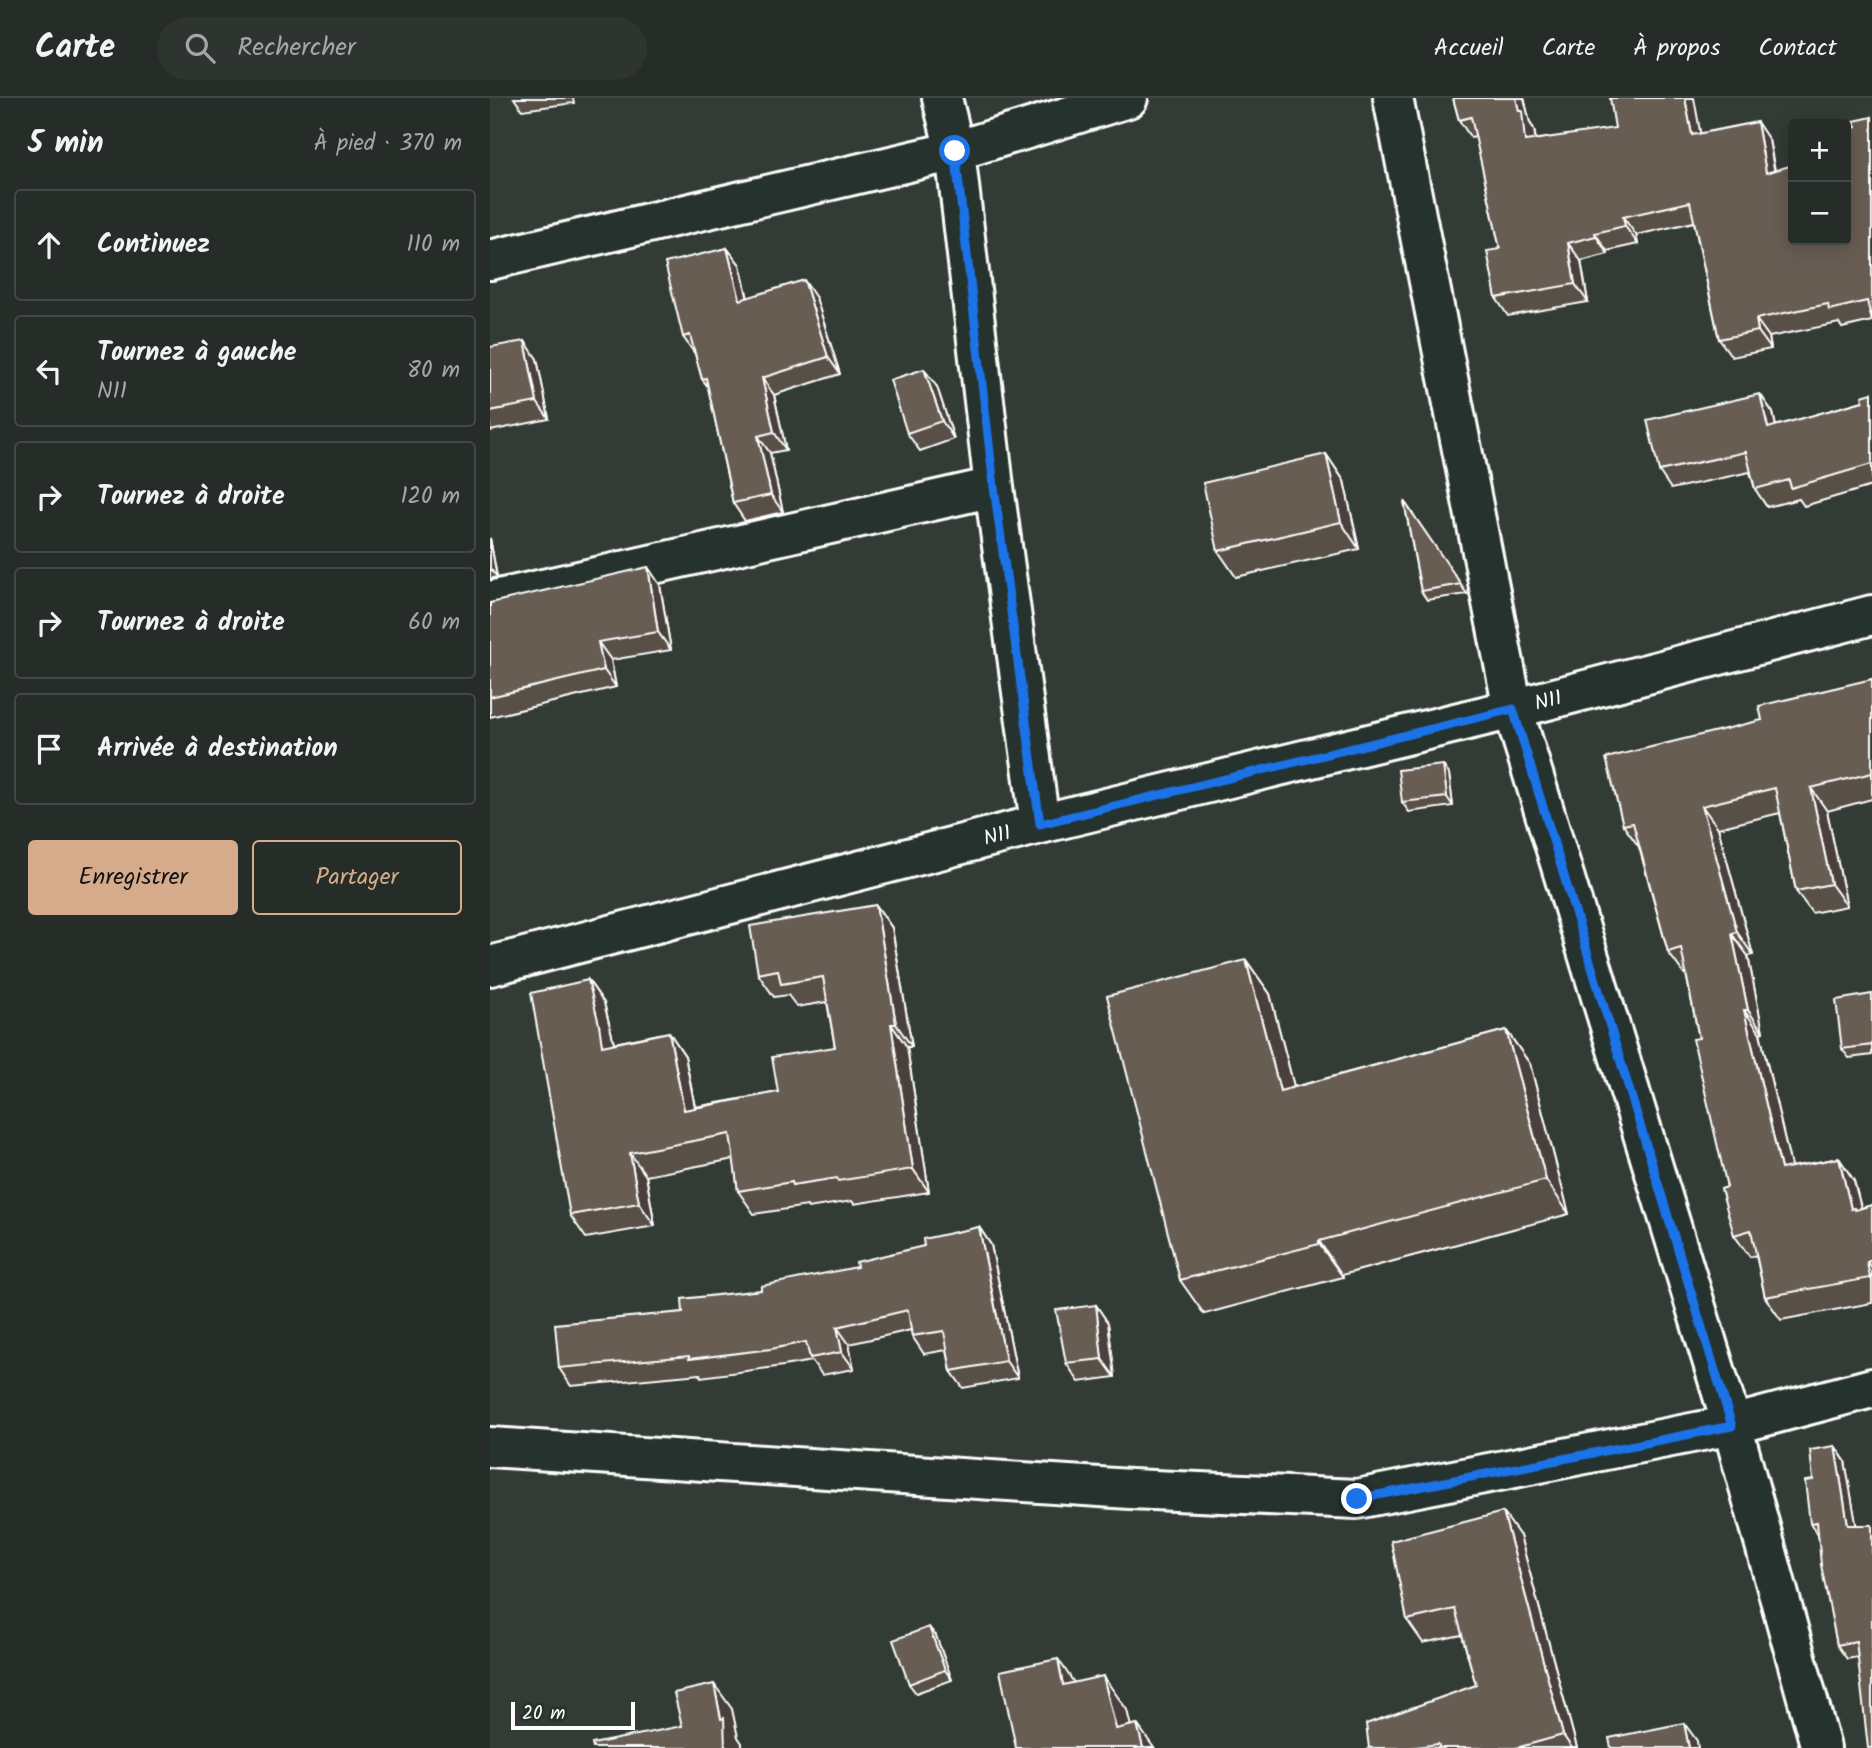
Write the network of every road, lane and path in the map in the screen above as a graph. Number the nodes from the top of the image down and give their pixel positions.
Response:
1 (942, 98) edge
2 (1128, 98) edge
3 (1393, 98) edge
4 (955, 151) junction
5 (490, 260) edge
6 (994, 487) junction
7 (490, 601) edge
8 (1872, 615) edge
9 (1513, 709) junction
10 (1040, 824) junction
11 (490, 966) edge
12 (1872, 1388) edge
13 (1732, 1426) junction
14 (490, 1447) edge
15 (1821, 1748) edge

1 - 4 street
2 - 4 street
3 - 9 street
4 - 5 street
4 - 6 street
6 - 7 street
6 - 10 street
8 - 9 street, N11
9 - 10 street, N11
9 - 13 street
10 - 11 street, N11
12 - 13 street
13 - 14 street
13 - 15 street

